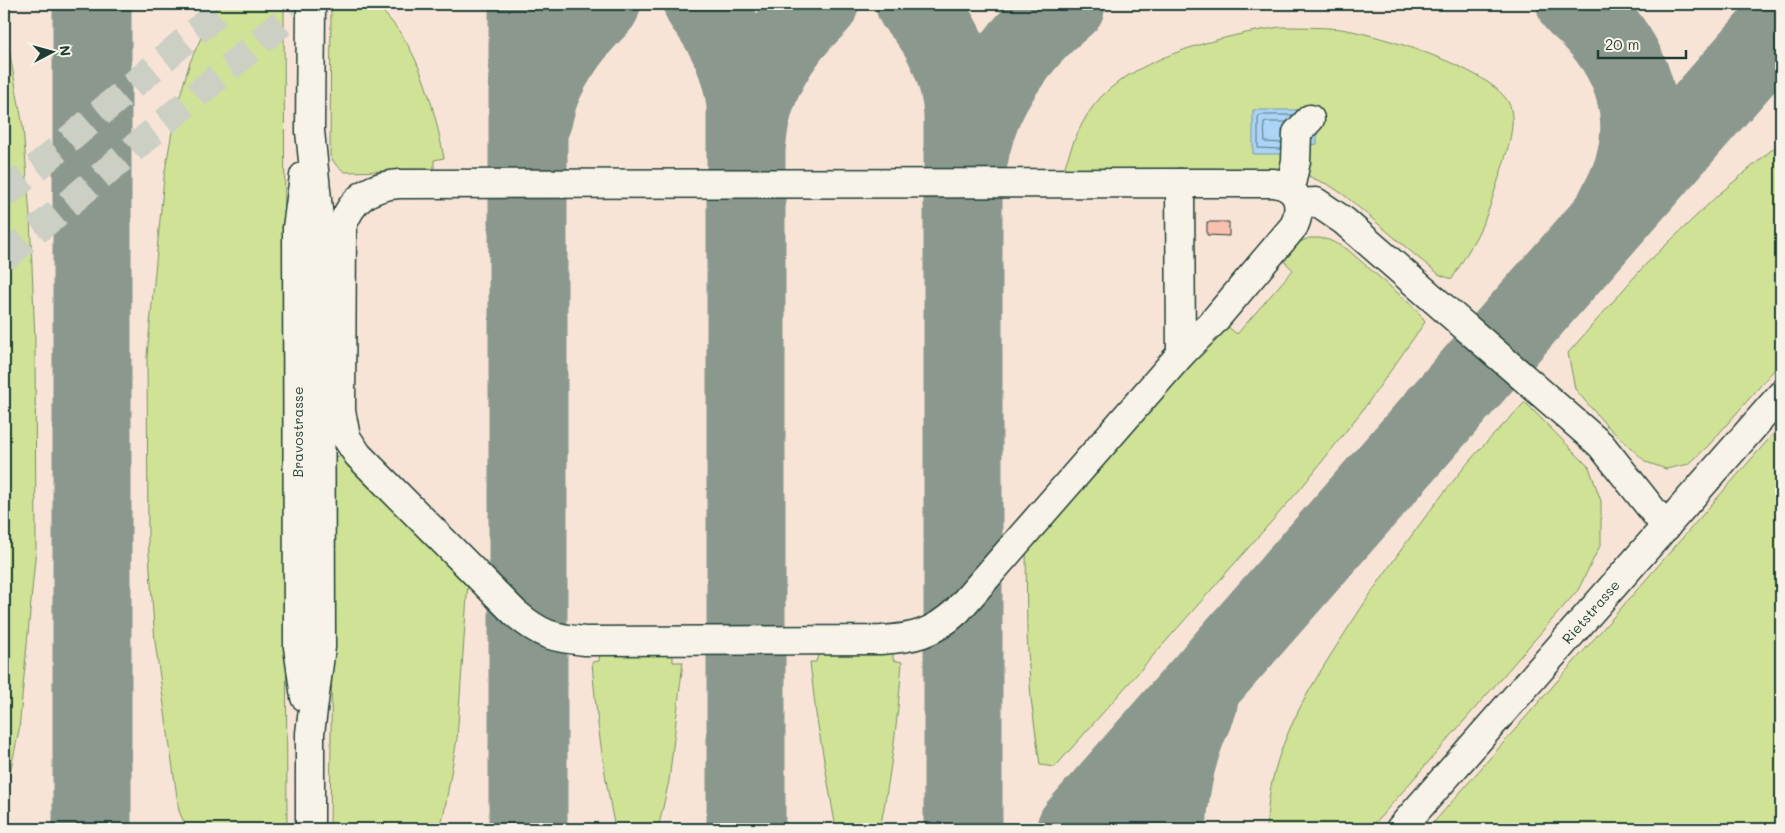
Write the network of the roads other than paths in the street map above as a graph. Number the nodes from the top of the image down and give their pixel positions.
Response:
1 (310, 4) edge
2 (1310, 118) dead end
3 (1180, 183) junction
4 (1295, 196) junction
5 (1181, 354) junction
6 (1781, 395) edge
7 (1666, 527) junction
8 (310, 829) edge
9 (1400, 829) edge

1 - 8 lane, Bravostrasse
2 - 4 lane
3 - 4 lane
3 - 5 lane
3 - 5 lane
4 - 5 lane
4 - 7 lane
6 - 7 lane, Rietstrasse
7 - 9 lane, Rietstrasse

